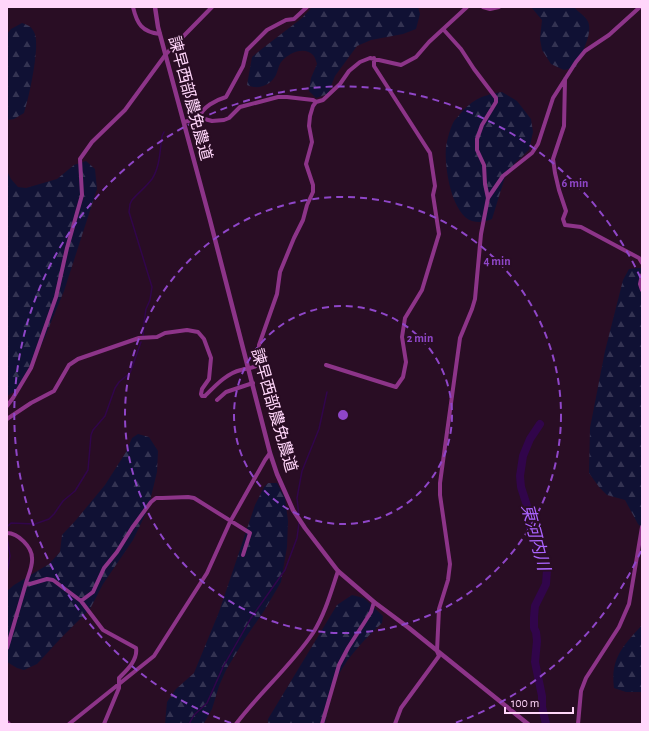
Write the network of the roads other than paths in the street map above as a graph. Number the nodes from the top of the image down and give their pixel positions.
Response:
1 (133, 7) edge
2 (155, 7) edge
3 (212, 7) edge
4 (307, 7) edge
5 (466, 7) edge
6 (483, 7) edge
7 (499, 7) edge
8 (640, 7) edge
9 (443, 29) junction
10 (160, 34) junction
11 (166, 54) junction
12 (374, 58) junction
13 (565, 79) junction
14 (316, 102) junction
15 (199, 118) junction
16 (184, 122) junction
17 (488, 198) junction
18 (642, 263) edge
19 (642, 275) edge
20 (642, 290) edge
21 (326, 365) dead end
22 (249, 369) junction
23 (253, 383) junction
24 (217, 400) dead end
25 (7, 406) edge
26 (7, 419) edge
27 (270, 453) junction
28 (231, 520) junction
29 (642, 527) edge
30 (7, 533) edge
31 (243, 555) dead end
32 (338, 571) junction
33 (26, 584) junction
34 (81, 601) junction
35 (374, 602) junction
36 (7, 648) edge
37 (437, 651) junction
38 (119, 685) junction
39 (69, 724) edge
40 (104, 724) edge
41 (236, 724) edge
42 (322, 724) edge
43 (395, 724) edge
44 (528, 724) edge
45 (578, 724) edge

1 - 10 street
2 - 10 street, 諫早西部農免農道
3 - 11 street
4 - 15 street
5 - 9 street
6 - 7 street
8 - 13 street
9 - 12 street
9 - 17 street
10 - 11 street, 諫早西部農免農道
11 - 16 street, 諫早西部農免農道
11 - 25 street
12 - 14 street
12 - 21 street
13 - 17 street
13 - 18 street
14 - 15 street
14 - 22 street
15 - 16 street
16 - 22 street, 諫早西部農免農道
17 - 37 street
19 - 20 street
22 - 23 street, 諫早西部農免農道
22 - 26 street
23 - 24 street
23 - 27 street, 諫早西部農免農道
27 - 28 street
27 - 32 street, 諫早西部農免農道
28 - 31 street
28 - 34 street
28 - 38 street
29 - 45 street
30 - 33 street
32 - 35 street, 諫早西部農免農道
32 - 41 street
33 - 34 street
33 - 36 street
34 - 38 street
35 - 37 street, 諫早西部農免農道
35 - 42 street
37 - 43 street
37 - 44 street, 諫早西部農免農道
38 - 39 street
38 - 40 street

